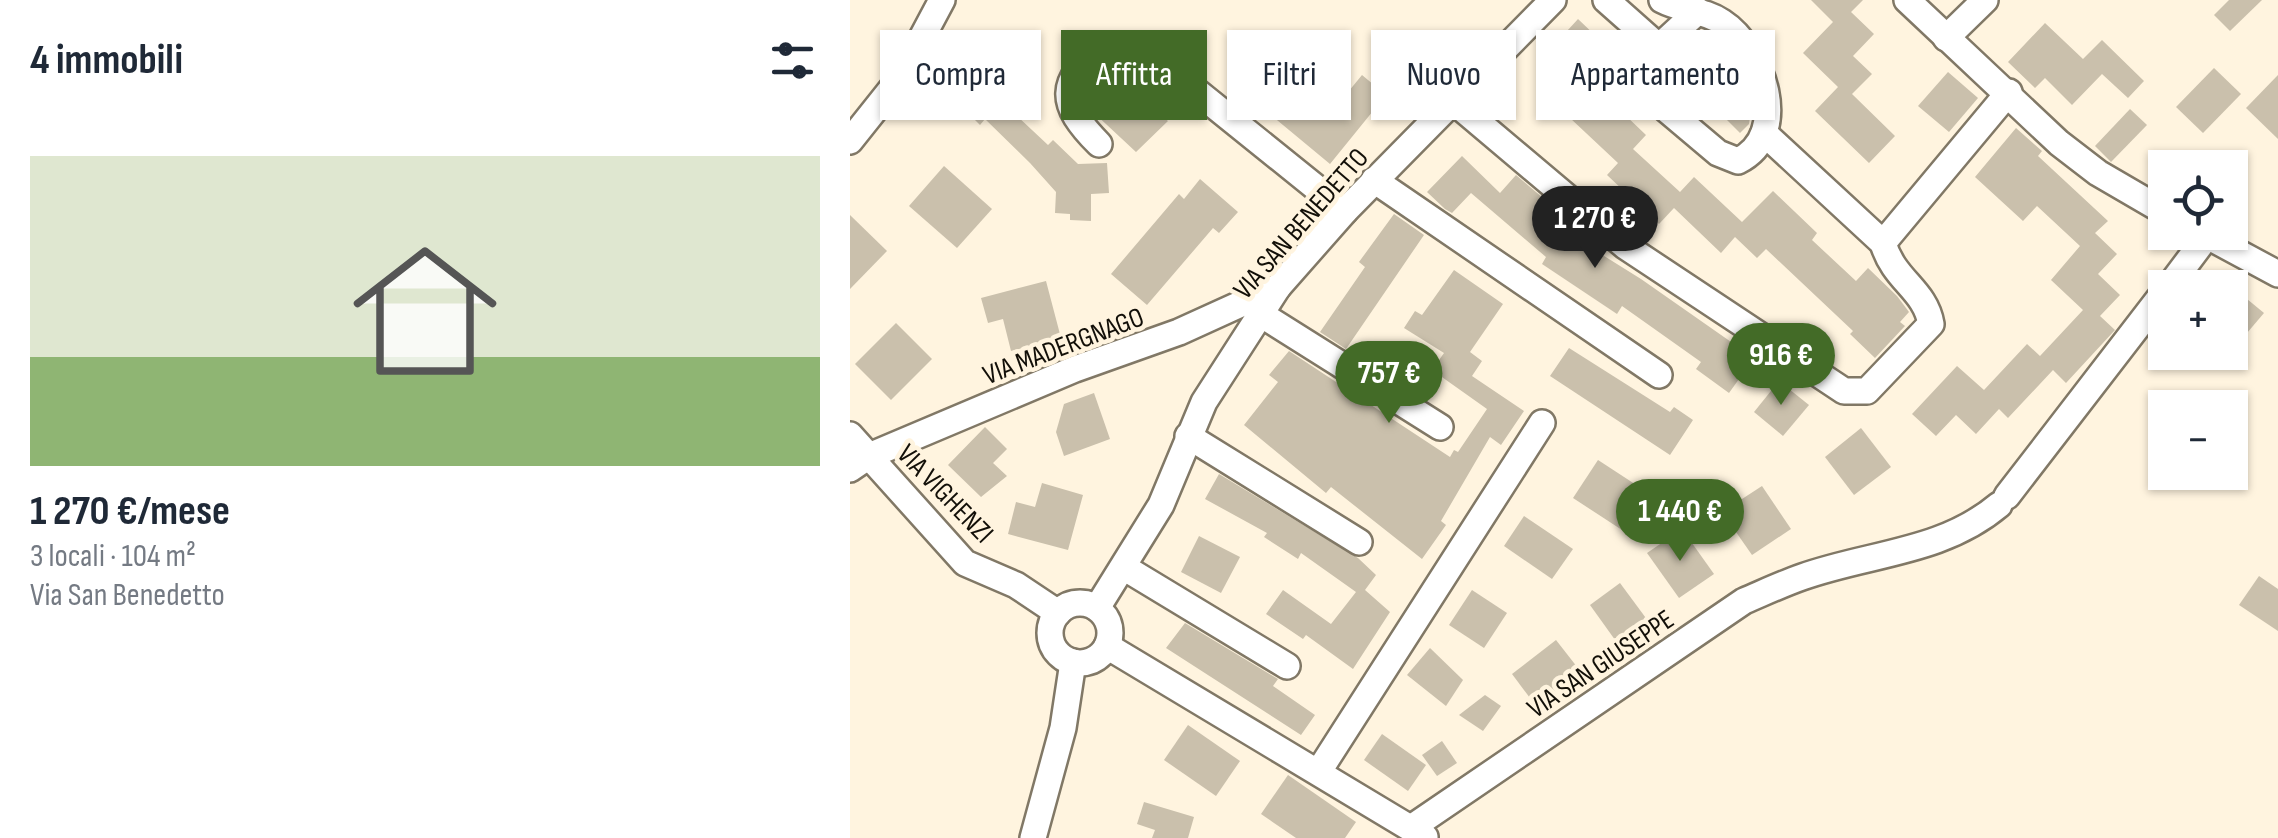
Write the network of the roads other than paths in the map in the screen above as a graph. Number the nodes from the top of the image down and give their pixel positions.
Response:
1 (942, 0) edge
2 (1553, 0) edge
3 (1606, 0) edge
4 (1662, 0) edge
5 (1907, 0) edge
6 (1985, 0) edge
7 (1698, 11) junction
8 (1640, 30) edge
9 (1678, 30) edge
10 (1516, 37) edge
11 (1946, 38) junction
12 (2009, 92) junction
13 (1434, 120) edge
14 (1475, 120) edge
15 (1678, 120) edge
16 (1764, 133) junction
17 (850, 141) edge
18 (1099, 144) dead end
19 (1374, 180) junction
20 (2148, 202) edge
21 (1345, 211) junction
22 (1883, 243) junction
23 (2234, 250) edge
24 (2278, 274) edge
25 (1278, 287) junction
26 (2148, 312) edge
27 (1260, 314) junction
28 (1659, 375) dead end
29 (1542, 424) dead end
30 (1440, 427) dead end
31 (850, 435) edge
32 (1188, 436) junction
33 (860, 463) edge
34 (1359, 542) dead end
35 (1124, 568) junction
36 (1097, 608) junction
37 (1058, 613) junction
38 (1108, 646) junction
39 (1073, 662) junction
40 (1287, 666) dead end
41 (1319, 770) junction
42 (1419, 833) edge
43 (1034, 838) edge

1 - 17 street
2 - 10 street, VIA SAN BENEDETTO
3 - 8 street
4 - 7 street
5 - 11 street
6 - 11 street
7 - 9 street
7 - 16 street
11 - 12 street
12 - 20 street
12 - 22 street
13 - 19 street, VIA SAN BENEDETTO
14 - 22 street
15 - 16 street
16 - 22 street
18 - 21 street
19 - 21 street, VIA SAN BENEDETTO
19 - 28 street
21 - 25 street, VIA SAN BENEDETTO
23 - 24 street
25 - 27 street, VIA SAN BENEDETTO
25 - 33 street, VIA MADERGNAGO
26 - 42 street, VIA SAN GIUSEPPE
27 - 30 street
27 - 32 street, VIA SAN BENEDETTO
29 - 41 street
31 - 33 street, VIA VIGHENZI
32 - 34 street
32 - 35 street, VIA SAN BENEDETTO
33 - 37 street, VIA VIGHENZI
35 - 36 street, VIA SAN BENEDETTO
35 - 40 street
36 - 37 street
36 - 38 street
37 - 39 street
38 - 39 street
38 - 41 street
39 - 43 street
41 - 42 street

